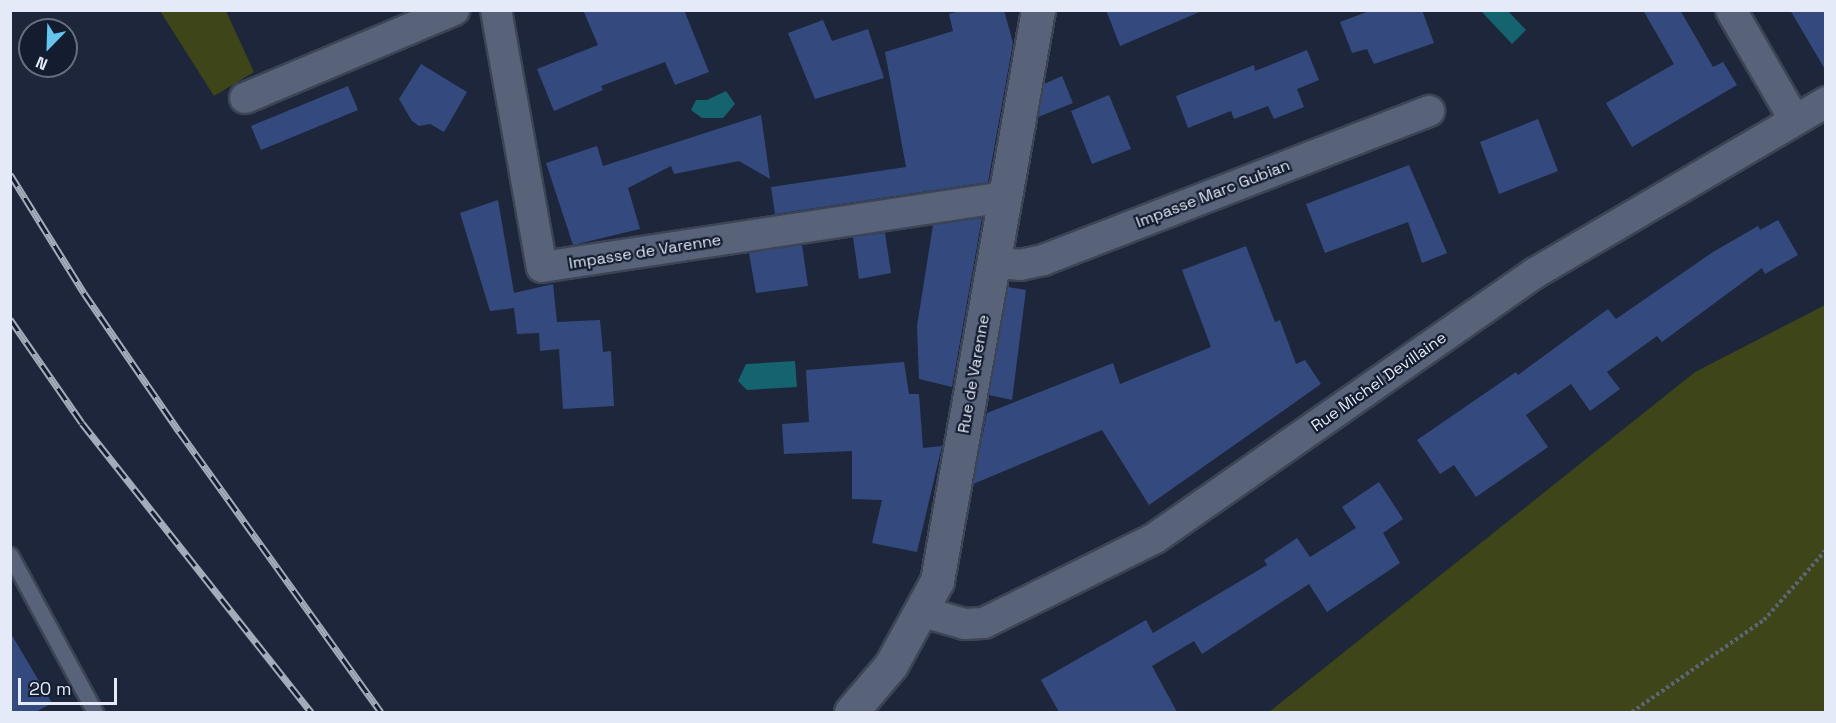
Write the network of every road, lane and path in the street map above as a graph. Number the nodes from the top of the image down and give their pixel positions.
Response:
1 (454, 10) edge
2 (496, 10) edge
3 (1038, 10) edge
4 (1731, 10) edge
5 (245, 98) dead end
6 (1826, 102) edge
7 (1429, 111) dead end
8 (1794, 119) junction
9 (1006, 197) junction
10 (994, 263) junction
11 (1826, 550) edge
12 (10, 555) edge
13 (923, 612) junction
14 (1826, 652) edge
15 (1826, 685) edge
16 (95, 712) edge
17 (851, 712) edge
18 (1632, 712) edge

1 - 5 street
2 - 9 street, Impasse de Varenne
3 - 9 street, Rue de Varenne
4 - 8 street
6 - 8 street, Rue Michel Devillaine
7 - 10 street, Impasse Marc Gubian
8 - 13 street, Rue Michel Devillaine
9 - 10 street, Rue de Varenne
10 - 13 street, Rue de Varenne
11 - 18 path
12 - 16 lane
13 - 17 street, Rue de Varenne
14 - 15 path

